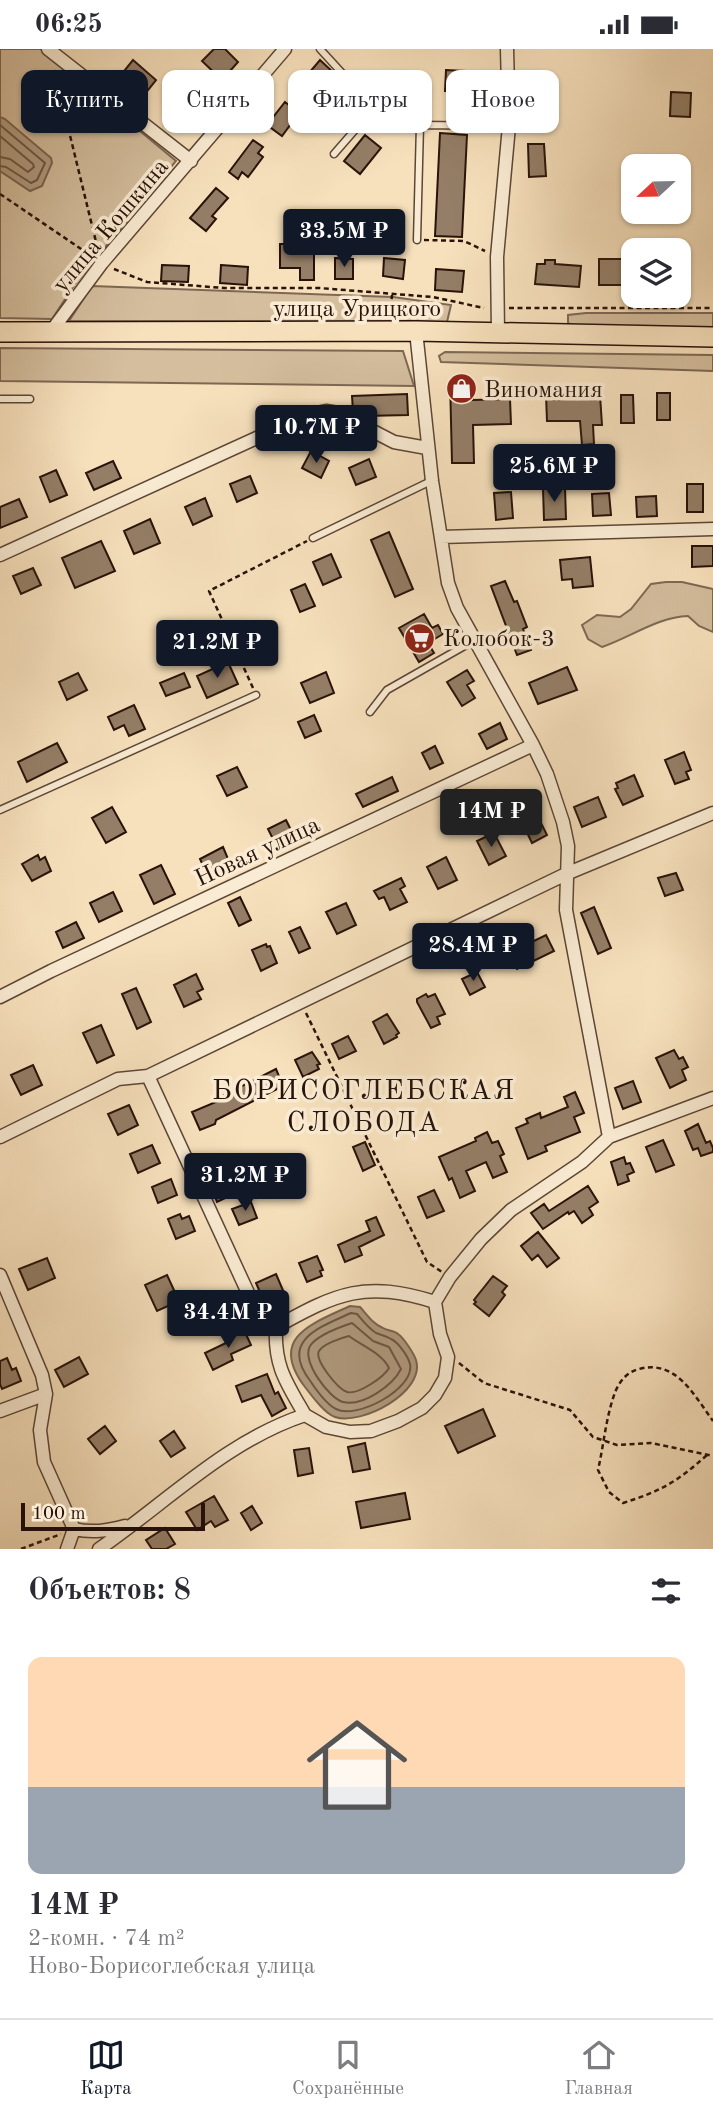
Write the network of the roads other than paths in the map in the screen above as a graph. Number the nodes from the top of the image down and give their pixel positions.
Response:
1 (48, 49) edge
2 (285, 49) edge
3 (320, 49) edge
4 (507, 49) edge
5 (508, 70) edge
6 (446, 126) edge
7 (508, 133) edge
8 (334, 154) dead end
9 (191, 161) junction
10 (417, 240) road end
11 (416, 331) junction
12 (0, 332) edge
13 (50, 333) junction
14 (498, 333) junction
15 (713, 337) edge
16 (0, 399) edge
17 (30, 399) dead end
18 (428, 448) junction
19 (432, 481) junction
20 (713, 529) edge
21 (441, 537) junction
22 (313, 538) road end
23 (0, 555) edge
24 (475, 640) junction
25 (256, 695) road end
26 (370, 712) dead end
27 (533, 744) junction
28 (0, 810) edge
29 (713, 813) edge
30 (566, 874) junction
31 (0, 997) edge
32 (148, 1076) junction
33 (713, 1098) edge
34 (0, 1137) edge
35 (609, 1137) junction
36 (0, 1275) edge
37 (435, 1302) junction
38 (275, 1327) junction
39 (46, 1394) junction
40 (0, 1411) edge
41 (305, 1415) junction
42 (134, 1523) junction
43 (74, 1529) junction
44 (67, 1549) edge
45 (99, 1549) edge

1 - 9 street
2 - 9 street, улица Кошкина
3 - 8 lane
4 - 5 street
6 - 10 lane
7 - 14 street
9 - 13 street, улица Кошкина
11 - 13 main road, улица Урицкого
11 - 14 main road, улица Урицкого
11 - 18 street
12 - 13 main road, улица Урицкого
14 - 15 main road, улица Урицкого
16 - 17 lane
18 - 19 street
18 - 23 street
19 - 21 street
19 - 22 lane
20 - 21 street
21 - 24 street
24 - 26 lane
24 - 27 street
25 - 28 lane
27 - 30 street
27 - 31 street, Новая улица
29 - 30 street
30 - 32 street
30 - 35 street
32 - 34 street
32 - 38 street
33 - 35 street
35 - 37 street
36 - 39 street
37 - 38 street
37 - 41 street
38 - 41 street
39 - 40 street
39 - 43 street
41 - 42 street
42 - 43 street
42 - 45 street
43 - 44 street

